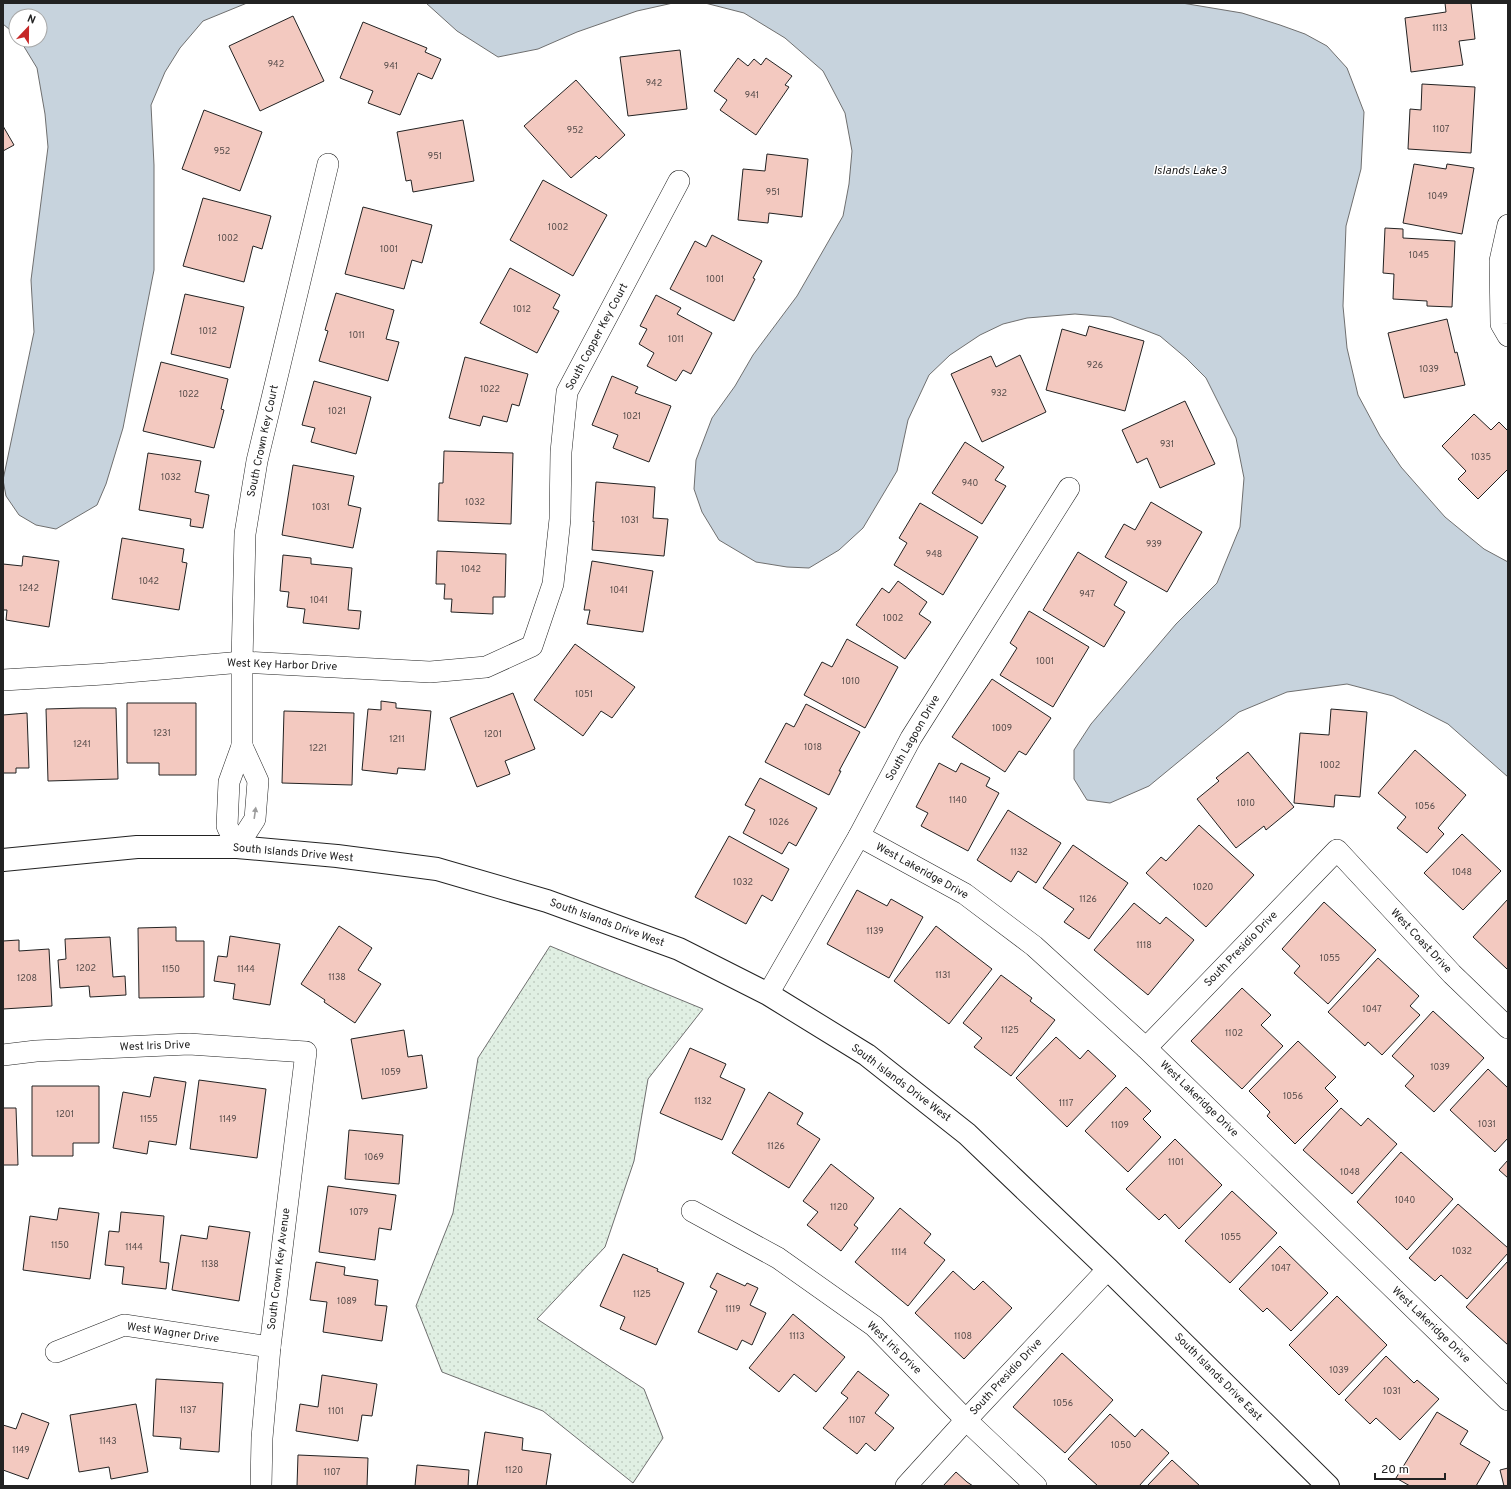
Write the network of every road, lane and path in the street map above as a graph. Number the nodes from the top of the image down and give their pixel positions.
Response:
1 (328, 164) dead end
2 (680, 181) dead end
3 (1508, 225) edge
4 (1508, 336) edge
5 (1069, 488) dead end
6 (532, 646) joint
7 (242, 662) junction
8 (3, 680) edge
9 (242, 746) junction
10 (859, 836) junction
11 (237, 847) junction
12 (1337, 850) joint
13 (3, 860) edge
14 (768, 994) junction
15 (1508, 1028) edge
16 (1146, 1048) junction
17 (306, 1052) joint
18 (3, 1055) edge
19 (692, 1211) dead end
20 (1108, 1269) junction
21 (270, 1347) junction
22 (56, 1352) dead end
23 (1508, 1400) edge
24 (966, 1420) junction
25 (261, 1486) edge
26 (906, 1486) edge
27 (1036, 1486) edge
28 (1328, 1486) edge

1 - 7 street, South Crown Key Court
2 - 6 street, South Copper Key Court
3 - 4 street
5 - 10 street, South Lagoon Drive
6 - 7 street, West Key Harbor Drive
7 - 8 street, West Key Harbor Drive
7 - 9 street, South Crown Key Court
9 - 11 street, South Crown Key Court
11 -> 9 street, South Crown Key Court
10 - 14 street, South Lagoon Drive
10 - 16 street, West Lakeridge Drive
11 - 13 street, South Islands Drive West
11 - 14 street, South Islands Drive West
12 - 15 street, West Coast Drive
12 - 16 street, South Presidio Drive
14 - 20 street, South Islands Drive West
16 - 23 street, West Lakeridge Drive
17 - 18 street, West Iris Drive
17 - 21 street, South Crown Key Avenue
19 - 24 street, West Iris Drive
20 - 24 street, South Presidio Drive
20 - 28 street, South Islands Drive East
21 - 22 street, West Wagner Drive
21 - 25 street, South Crown Key Avenue
24 - 26 street, South Presidio Drive
24 - 27 street, West Iris Drive

